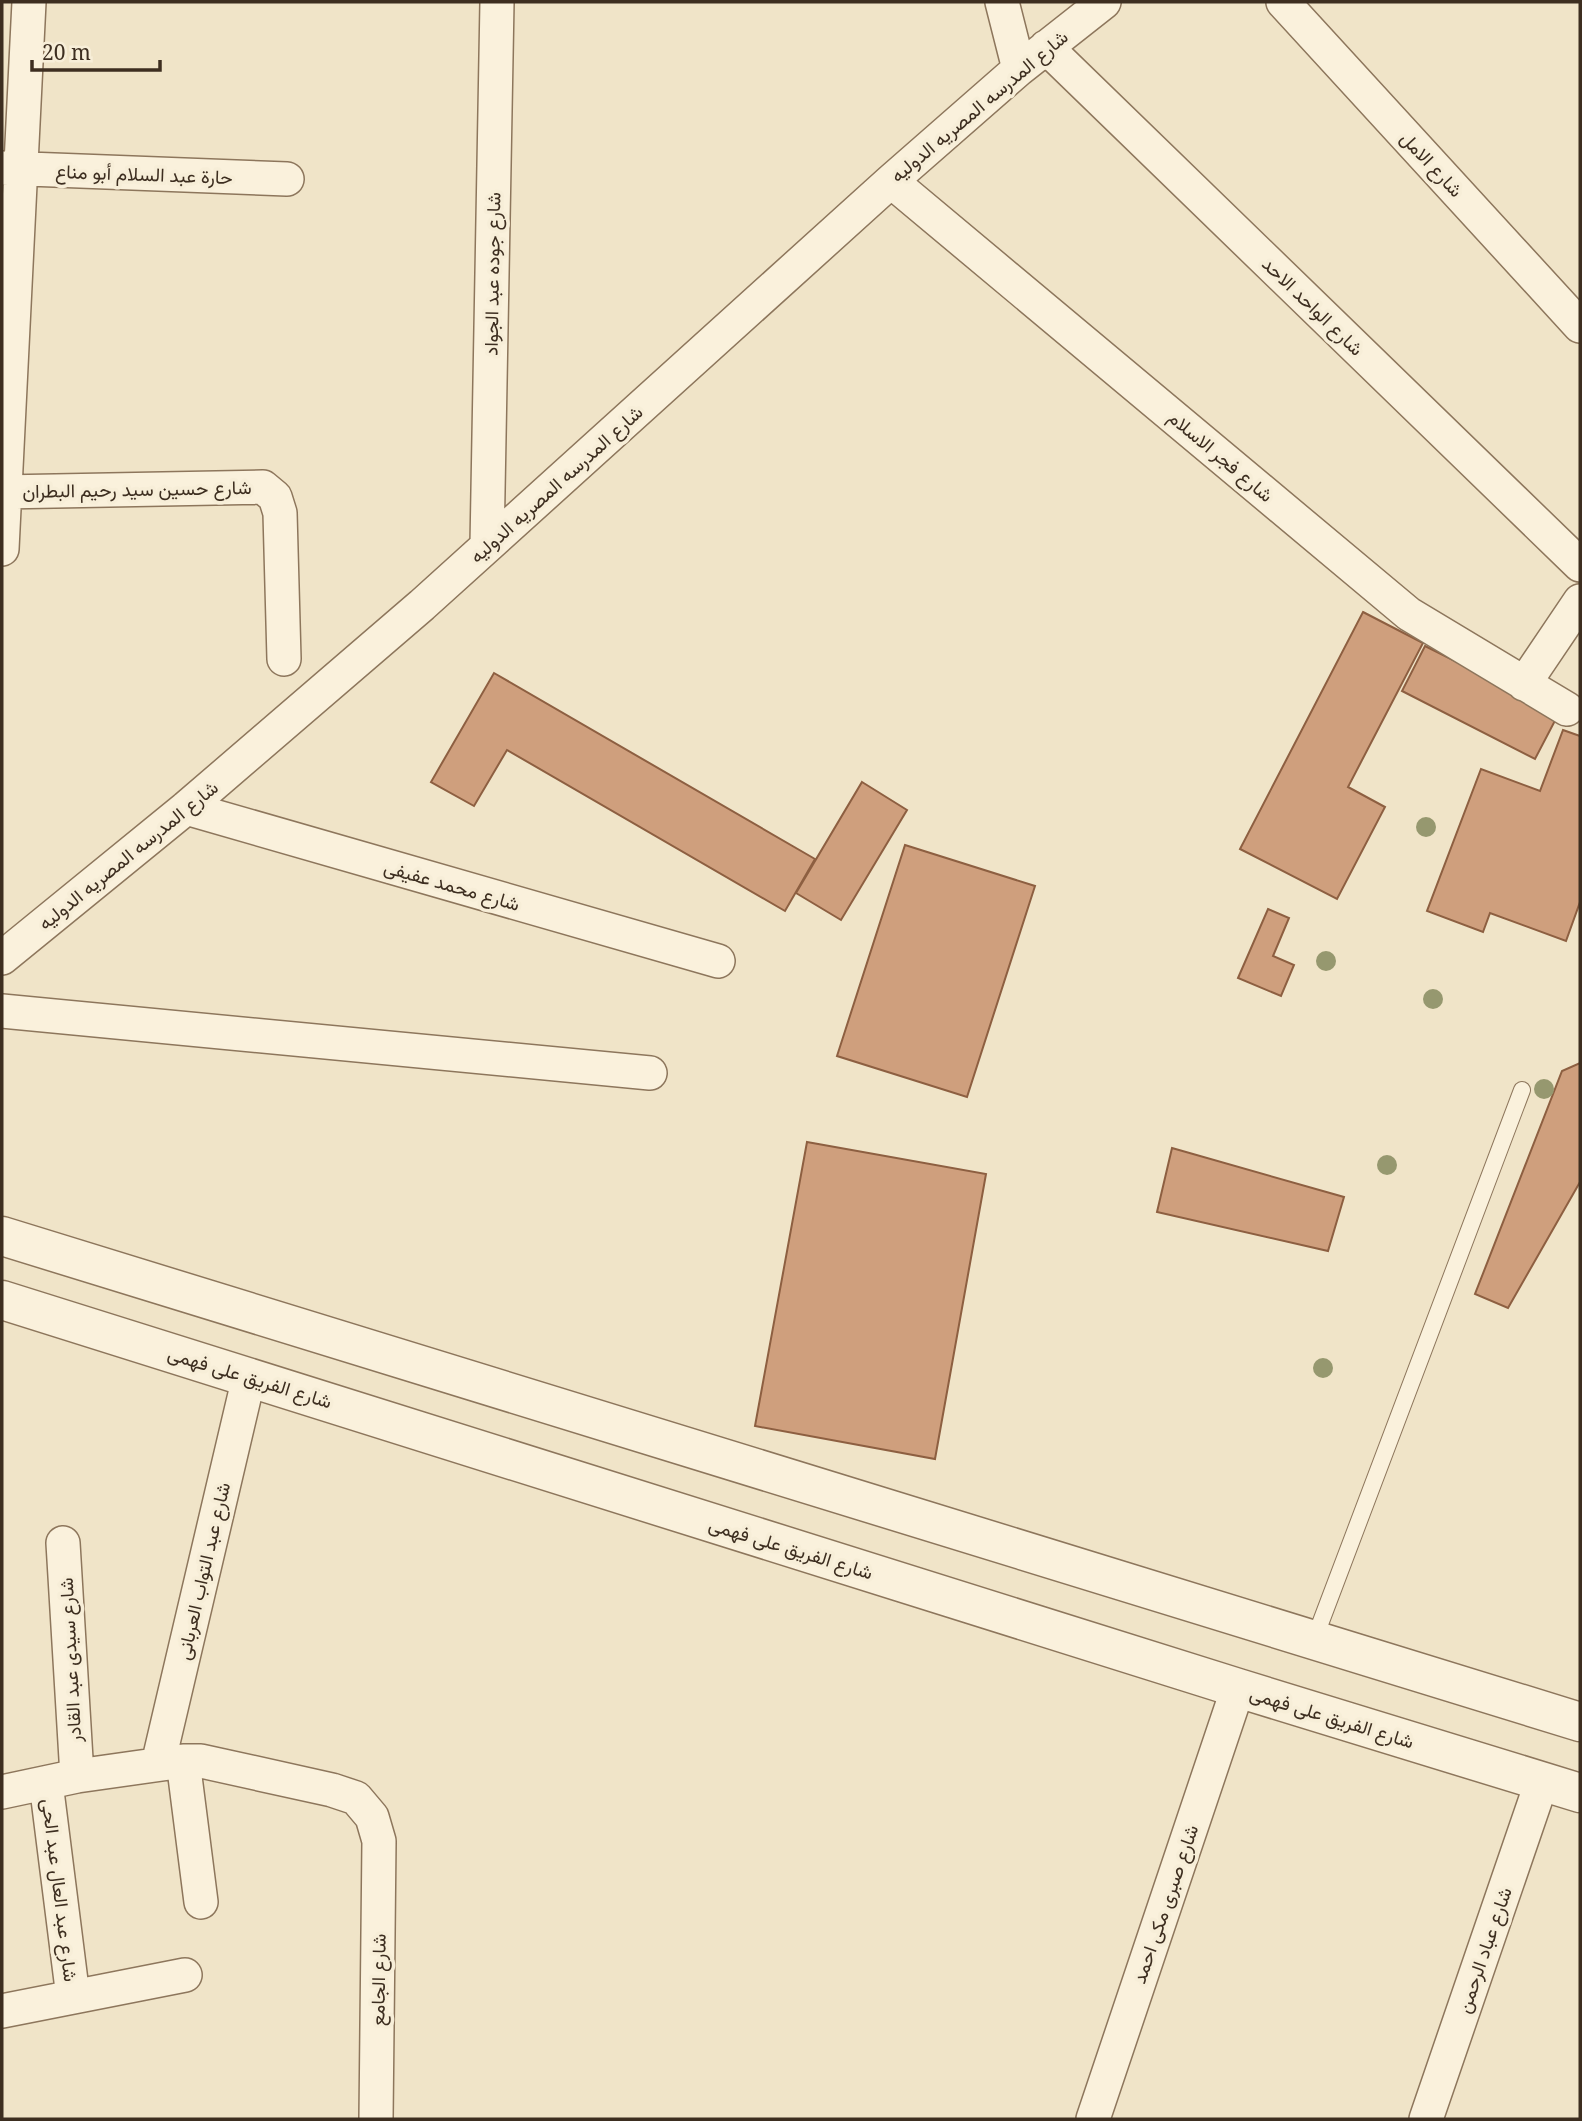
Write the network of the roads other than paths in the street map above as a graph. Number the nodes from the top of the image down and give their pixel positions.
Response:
1 (29, 2) edge
2 (497, 2) edge
3 (1002, 2) edge
4 (1104, 2) edge
5 (1283, 2) edge
6 (1046, 47) junction
7 (1019, 69) junction
8 (11, 169) edge
9 (287, 179) dead end
10 (891, 181) junction
11 (1580, 326) edge
12 (3, 492) edge
13 (487, 545) junction
14 (2, 549) edge
15 (1580, 565) edge
16 (1580, 601) edge
17 (284, 659) dead end
18 (1524, 684) junction
19 (1567, 709) dead end
20 (186, 808) junction
21 (2, 958) edge
22 (718, 961) dead end
23 (2, 1011) edge
24 (650, 1073) dead end
25 (1522, 1090) dead end
26 (2, 1236) edge
27 (2, 1300) edge
28 (248, 1377) junction
29 (63, 1543) dead end
30 (1314, 1640) junction
31 (1238, 1688) junction
32 (1580, 1723) edge
33 (171, 1763) junction
34 (62, 1780) junction
35 (1542, 1782) junction
36 (2, 1792) edge
37 (1580, 1793) edge
38 (201, 1902) dead end
39 (186, 1975) dead end
40 (73, 1997) junction
41 (2, 2011) edge
42 (376, 2119) edge
43 (1093, 2119) edge
44 (1426, 2119) edge

1 - 8 street
2 - 13 street, شارع جوده عبد الجواد
3 - 7 street
4 - 6 street, شارع المدرسه المصريه الدوليه
5 - 11 street, شارع الامل
6 - 7 street, شارع المدرسه المصريه الدوليه
6 - 15 street, شارع الواحد الاحد
7 - 10 street, شارع المدرسه المصريه الدوليه
8 - 9 street, حارة عبد السلام أبو مناع
8 - 12 street
10 - 13 street, شارع المدرسه المصريه الدوليه
10 - 18 street, شارع فجر الاسلام
12 - 14 street
12 - 17 street, شارع حسين سيد رحيم البطران
13 - 20 street, شارع المدرسه المصريه الدوليه
16 - 18 street
18 - 19 street, شارع فجر الاسلام
20 - 21 street, شارع المدرسه المصريه الدوليه
20 - 22 street, شارع محمد عفيفى
23 - 24 street
25 - 30 lane
26 - 30 street
27 - 28 street, شارع الفريق على فهمى
28 - 31 street, شارع الفريق على فهمى
28 - 33 street, شارع عبد التواب العربانى
29 - 34 street, شارع سيدى عبد القادر
30 - 32 street
31 - 35 street, شارع الفريق على فهمى
31 - 43 street, شارع صبرى مكى احمد
33 - 34 street
33 - 38 street
33 - 42 street, شارع الجامع
34 - 36 street
34 - 40 street, شارع عبد العال عبد الحى
35 - 37 street, شارع الفريق على فهمى
35 - 44 street, شارع عباد الرحمن
39 - 40 street, شارع عبد العال عبد الحى
40 - 41 street, شارع عبد العال عبد الحى

